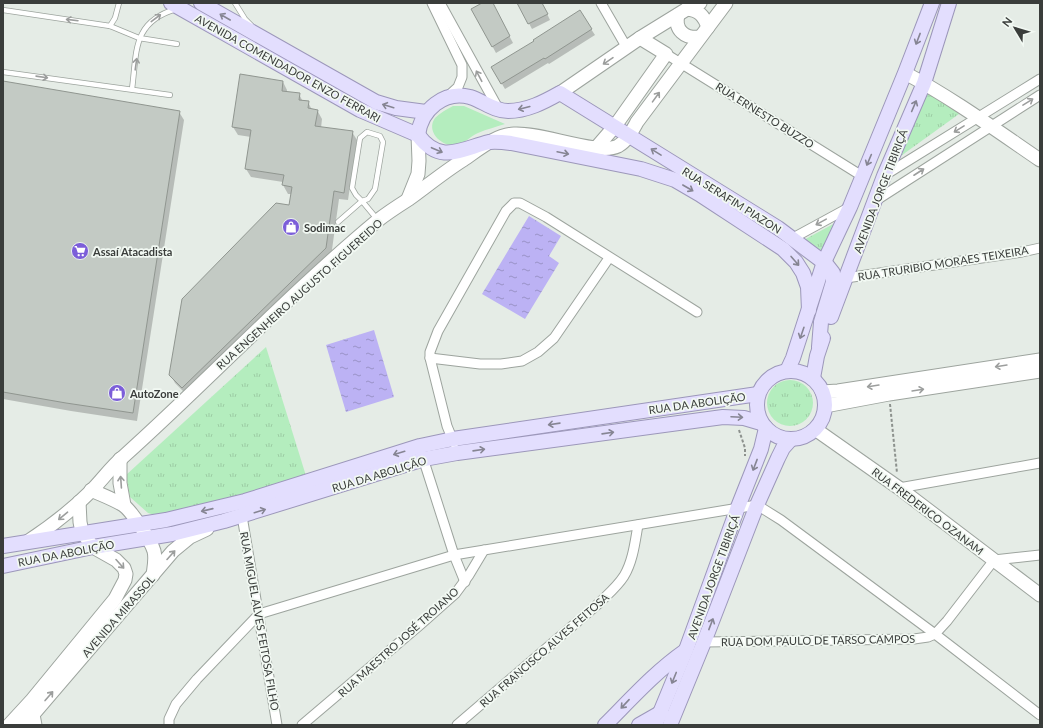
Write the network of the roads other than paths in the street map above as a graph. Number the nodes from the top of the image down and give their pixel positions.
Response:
1 (119, 3) edge
2 (200, 3) edge
3 (235, 3) edge
4 (432, 3) edge
5 (440, 3) edge
6 (601, 3) edge
7 (700, 3) edge
8 (726, 3) edge
9 (932, 3) edge
10 (949, 3) edge
11 (175, 5) edge
12 (3, 10) edge
13 (683, 12) junction
14 (110, 26) junction
15 (704, 32) junction
16 (139, 38) junction
17 (640, 38) junction
18 (177, 44) dead end
19 (627, 48) junction
20 (291, 54) junction
21 (666, 54) junction
22 (681, 62) junction
23 (3, 72) edge
24 (905, 73) junction
25 (1040, 78) edge
26 (924, 83) junction
27 (132, 90) junction
28 (560, 93) junction
29 (170, 95) dead end
30 (1040, 95) edge
31 (446, 98) junction
32 (498, 110) junction
33 (426, 112) junction
34 (977, 117) junction
35 (615, 126) junction
36 (990, 126) junction
37 (418, 135) junction
38 (629, 136) junction
39 (491, 142) junction
40 (596, 148) junction
41 (1040, 160) edge
42 (862, 176) junction
43 (884, 176) junction
44 (408, 199) junction
45 (362, 201) junction
46 (874, 201) junction
47 (850, 207) junction
48 (378, 220) junction
49 (338, 222) dead end
50 (793, 238) junction
51 (1040, 248) edge
52 (610, 258) junction
53 (824, 262) junction
54 (846, 278) junction
55 (809, 310) junction
56 (697, 312) dead end
57 (819, 347) junction
58 (430, 358) junction
59 (1040, 360) edge
60 (787, 371) junction
61 (1040, 371) edge
62 (813, 378) junction
63 (822, 392) junction
64 (758, 394) junction
65 (825, 406) junction
66 (764, 426) junction
67 (815, 429) junction
68 (453, 439) junction
69 (791, 439) junction
70 (422, 453) junction
71 (457, 453) junction
72 (120, 459) junction
73 (1040, 463) edge
74 (899, 488) junction
75 (92, 490) junction
76 (79, 502) junction
77 (124, 505) junction
78 (757, 505) junction
79 (738, 508) junction
80 (242, 516) junction
81 (224, 521) junction
82 (139, 524) junction
83 (638, 525) junction
84 (82, 532) junction
85 (148, 538) junction
86 (26, 543) junction
87 (3, 546) edge
88 (93, 547) junction
89 (484, 550) junction
90 (71, 552) junction
91 (454, 555) junction
92 (1040, 555) edge
93 (3, 560) edge
94 (994, 560) junction
95 (3, 566) edge
96 (153, 575) junction
97 (465, 582) junction
98 (1040, 595) edge
99 (259, 614) junction
100 (934, 634) junction
101 (704, 642) junction
102 (686, 650) junction
103 (32, 700) junction
104 (1040, 715) edge
105 (36, 719) edge
106 (657, 719) edge
107 (672, 721) edge
108 (9, 725) edge
109 (24, 725) edge
110 (169, 725) edge
111 (277, 725) edge
112 (302, 725) edge
113 (457, 725) edge
114 (605, 725) edge
115 (639, 725) edge

1 - 14 lane
20 -> 2 main road, AVENIDA COMENDADOR ENZO FERRARI
3 - 20 lane
4 - 31 street
32 -> 5 street
6 - 19 street
7 - 13 main road
8 - 15 main road, RUA ENGENHEIRO AUGUSTO FIGUEREIDO
9 -> 24 main road, AVENIDA JORGE TIBIRIÇÁ
10 - 26 main road, AVENIDA JORGE TIBIRIÇÁ
16 -> 11 lane
11 - 37 main road, AVENIDA COMENDADOR ENZO FERRARI
14 -> 12 lane
13 - 15 main road
13 - 15 main road
13 - 17 main road
14 - 16 lane
15 - 22 main road, RUA ENGENHEIRO AUGUSTO FIGUEREIDO
16 - 18 lane
27 -> 16 lane
17 - 19 main road
17 - 21 main road
19 -> 28 main road
33 -> 20 main road, AVENIDA COMENDADOR ENZO FERRARI
21 - 22 street, RUA ERNESTO BUZZO
21 - 35 main road
38 -> 22 main road, RUA ENGENHEIRO AUGUSTO FIGUEREIDO
22 - 42 street, RUA ERNESTO BUZZO
23 -> 27 lane
24 - 26 main road
24 -> 42 main road, AVENIDA JORGE TIBIRIÇÁ
25 - 34 street
26 - 34 main road
43 -> 26 main road, AVENIDA JORGE TIBIRIÇÁ
27 - 29 lane
28 -> 32 main road
28 - 35 main road, RUA SERAFIM PIAZON
36 -> 30 street
31 - 32 main road
31 - 33 main road
33 - 37 main road
34 - 36 main road
34 -> 43 street
35 - 38 main road, RUA SERAFIM PIAZON
35 - 40 main road
36 - 41 main road
46 -> 36 street
37 -> 39 main road, AVENIDA COMENDADOR ENZO FERRARI
37 - 44 main road
38 - 40 main road, RUA ENGENHEIRO AUGUSTO FIGUEREIDO
50 -> 38 main road, RUA SERAFIM PIAZON
39 - 40 main road, RUA ENGENHEIRO AUGUSTO FIGUEREIDO
39 - 44 main road, RUA ENGENHEIRO AUGUSTO FIGUEREIDO
39 -> 55 main road, AVENIDA COMENDADOR ENZO FERRARI
42 - 47 main road, AVENIDA JORGE TIBIRIÇÁ
43 - 46 main road, AVENIDA JORGE TIBIRIÇÁ
44 - 48 main road, RUA ENGENHEIRO AUGUSTO FIGUEREIDO
45 - 45 lane
45 - 48 lane
45 - 49 lane
46 - 54 main road, AVENIDA JORGE TIBIRIÇÁ
47 -> 50 street
47 - 53 main road, AVENIDA JORGE TIBIRIÇÁ
48 - 72 main road, RUA ENGENHEIRO AUGUSTO FIGUEREIDO
50 - 53 main road, RUA SERAFIM PIAZON
51 - 54 street, RUA TRURIBIO MORAES TEIXEIRA
52 - 56 street
52 - 58 street
52 - 58 street
53 - 55 main road, AVENIDA JORGE TIBIRIÇÁ
53 - 57 main road, RUA SERAFIM PIAZON
54 - 57 main road, AVENIDA JORGE TIBIRIÇÁ
55 -> 60 main road, AVENIDA JORGE TIBIRIÇÁ
57 - 62 main road, AVENIDA JORGE TIBIRIÇÁ
58 - 68 street
59 -> 63 main road
60 - 62 main road
60 - 64 main road
65 -> 61 main road
62 - 63 main road
63 - 65 main road
64 - 66 main road
64 -> 68 main road, RUA DA ABOLIÇÃO
65 - 67 main road
66 - 69 main road
71 -> 66 main road, RUA DA ABOLIÇÃO
66 -> 79 main road, AVENIDA JORGE TIBIRIÇÁ
67 - 69 main road
67 - 74 main road, RUA FREDERICO OZANAM
68 - 70 main road, RUA DA ABOLIÇÃO
68 - 71 street
69 - 78 main road, AVENIDA JORGE TIBIRIÇÁ
70 - 71 main road, RUA DA ABOLIÇÃO
80 -> 70 main road, RUA DA ABOLIÇÃO
70 -> 82 main road, RUA DA ABOLIÇÃO
70 - 91 street
72 - 75 main road, RUA ENGENHEIRO AUGUSTO FIGUEREIDO
77 -> 72 main road
73 - 74 street
74 - 94 main road, RUA FREDERICO OZANAM
75 - 76 main road, RUA ENGENHEIRO AUGUSTO FIGUEREIDO
75 - 77 main road
76 - 84 main road, AVENIDA MIRASSOL
76 -> 86 main road, RUA ENGENHEIRO AUGUSTO FIGUEREIDO
77 - 82 main road
78 - 79 street
78 - 100 street
101 -> 78 main road, AVENIDA JORGE TIBIRIÇÁ
79 - 83 street
79 - 102 main road, AVENIDA JORGE TIBIRIÇÁ
80 - 81 main road, RUA DA ABOLIÇÃO
80 - 99 street, RUA MIGUEL ALVES FEITOSA FILHO
81 - 85 main road, RUA DA ABOLIÇÃO
96 -> 81 main road, AVENIDA MIRASSOL
82 - 84 main road, RUA DA ABOLIÇÃO
82 - 85 main road
83 - 89 street
83 - 113 street, RUA FRANCISCO ALVES FEITOSA
84 - 86 main road, RUA DA ABOLIÇÃO
84 - 88 main road, AVENIDA MIRASSOL
85 - 88 main road, RUA DA ABOLIÇÃO
85 - 96 main road
86 - 87 main road, RUA DA ABOLIÇÃO
88 - 90 main road, RUA DA ABOLIÇÃO
88 -> 103 main road, AVENIDA MIRASSOL
89 - 91 street
89 - 97 street, RUA MAESTRO JOSÉ TROIANO
90 - 93 main road
90 - 95 main road, RUA DA ABOLIÇÃO
91 - 97 street
91 - 99 street
92 - 94 street
94 - 98 main road, RUA FREDERICO OZANAM
94 - 100 street
105 -> 96 main road, AVENIDA MIRASSOL
97 - 112 street, RUA MAESTRO JOSÉ TROIANO
99 - 110 street
99 - 111 street, RUA MIGUEL ALVES FEITOSA FILHO
100 - 101 street, RUA DOM PAULO DE TARSO CAMPOS
100 - 104 street
101 - 107 main road, AVENIDA JORGE TIBIRIÇÁ
102 -> 106 main road, AVENIDA JORGE TIBIRIÇÁ
102 -> 114 main road
103 - 105 street
103 - 108 main road, AVENIDA MIRASSOL
105 - 109 main road, AVENIDA MIRASSOL
106 - 107 main road
106 - 115 main road

